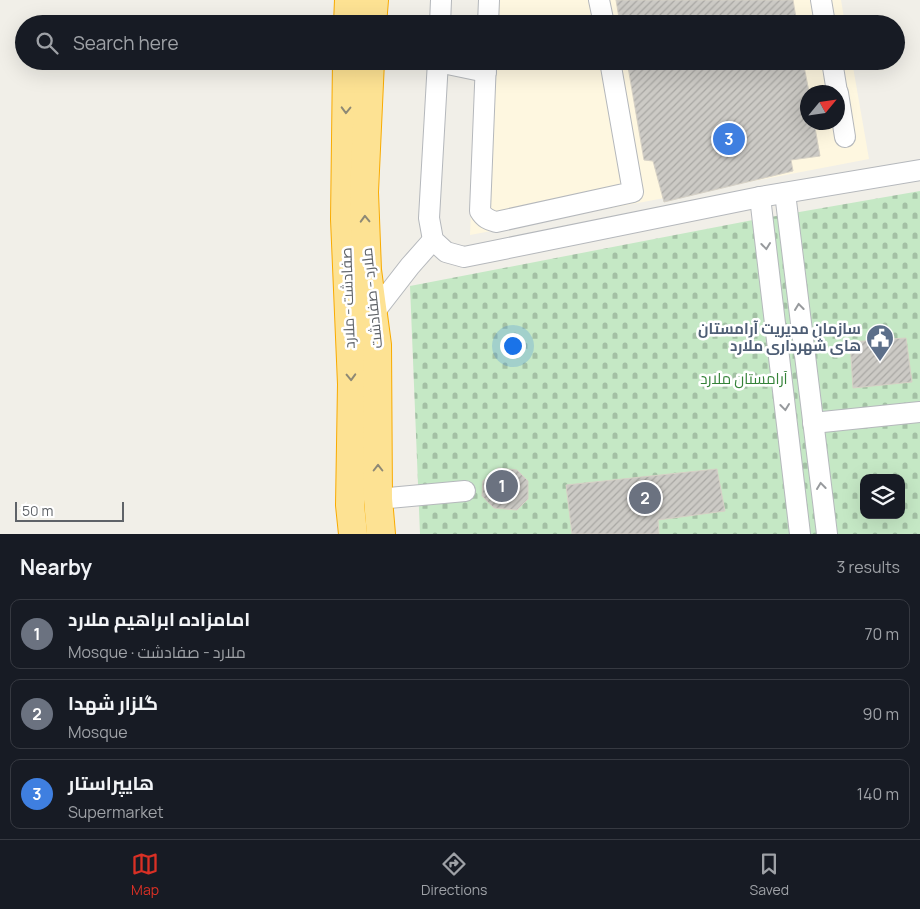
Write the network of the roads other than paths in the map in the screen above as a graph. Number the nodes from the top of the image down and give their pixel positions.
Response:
1 (349, 0) edge
2 (374, 0) edge
3 (441, 0) edge
4 (488, 0) edge
5 (600, 0) edge
6 (821, 0) edge
7 (348, 15) edge
8 (373, 15) edge
9 (440, 15) edge
10 (488, 15) edge
11 (602, 15) edge
12 (824, 15) edge
13 (347, 70) edge
14 (370, 70) edge
15 (438, 70) edge
16 (486, 70) edge
17 (612, 70) edge
18 (833, 70) edge
19 (836, 85) edge
20 (844, 130) edge
21 (845, 137) dead end
22 (920, 170) edge
23 (785, 193) junction
24 (760, 197) junction
25 (433, 240) junction
26 (372, 315) junction
27 (920, 412) edge
28 (813, 423) junction
29 (465, 491) dead end
30 (378, 499) junction
31 (354, 534) edge
32 (381, 534) edge
33 (800, 534) edge
34 (827, 534) edge

1 - 7 highway
2 - 8 highway
3 - 9 street
4 - 10 street
5 - 11 street
6 - 12 street
13 -> 31 highway, صفادشت - ملارد
26 -> 14 highway, ملارد - صفادشت
15 - 25 street
16 - 17 street
18 - 19 street
20 - 21 street
22 - 23 street
23 - 24 street
28 -> 23 street
24 - 25 street
24 -> 33 street
25 - 26 street
30 -> 26 highway, ملارد - صفادشت
27 - 28 street
34 -> 28 street
29 - 30 street
30 - 32 highway, ملارد - صفادشت

